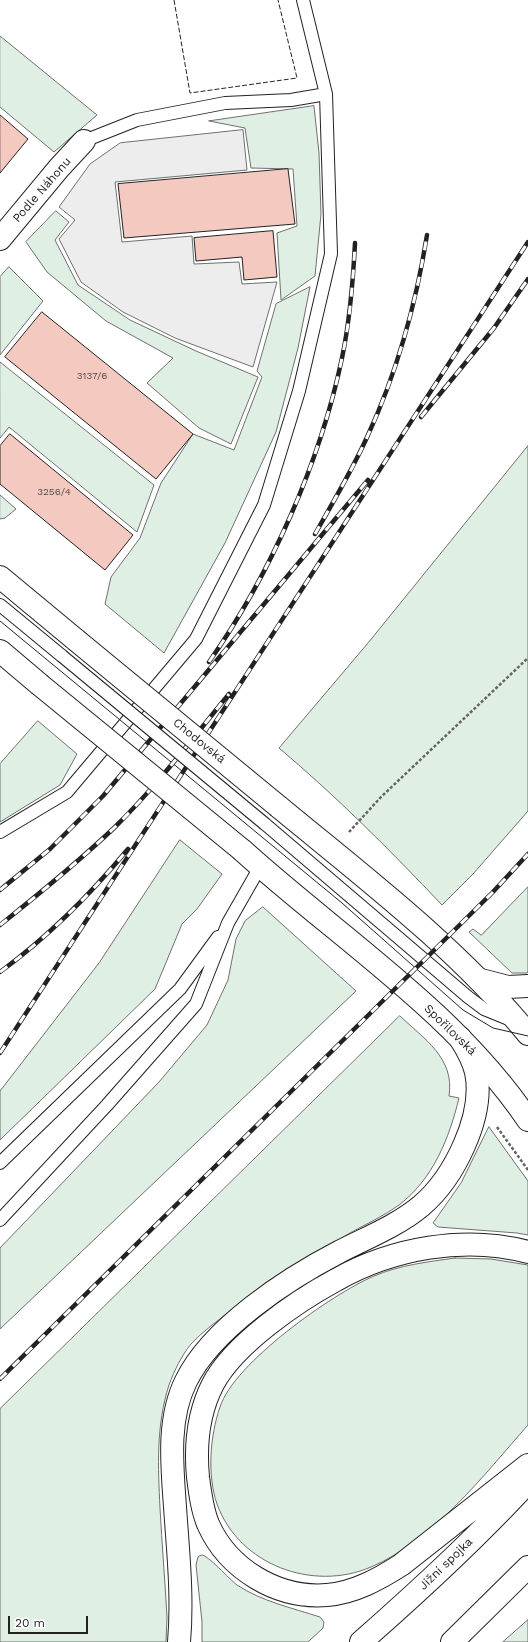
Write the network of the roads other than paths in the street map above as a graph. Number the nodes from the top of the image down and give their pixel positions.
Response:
1 (303, 0) edge
2 (326, 94) junction
3 (84, 141) joint
4 (0, 239) edge
5 (0, 577) edge
6 (0, 605) edge
7 (0, 651) edge
8 (0, 832) edge
9 (260, 867) junction
10 (228, 923) junction
11 (481, 980) junction
12 (528, 986) edge
13 (524, 1026) edge
14 (460, 1038) junction
15 (528, 1120) edge
16 (0, 1163) edge
17 (0, 1220) edge
18 (528, 1252) edge
19 (528, 1465) edge
20 (528, 1482) edge
21 (528, 1567) edge
22 (180, 1642) edge
23 (361, 1642) edge
24 (452, 1642) edge

1 - 2 lane
2 - 3 lane
2 - 8 lane
3 - 4 main road, Podle Náhonu
5 - 11 main road, Chodovská, bridge
6 - 13 lane, bridge
7 - 9 main road, bridge
9 - 10 lane
9 - 14 main road, Spořilovská
10 - 16 lane
10 - 17 lane
11 - 12 main road
11 - 13 main road
14 - 15 main road, Spořilovská
14 - 22 main road
18 - 19 main road
20 - 23 main road, Jižní spojka
21 - 24 main road

